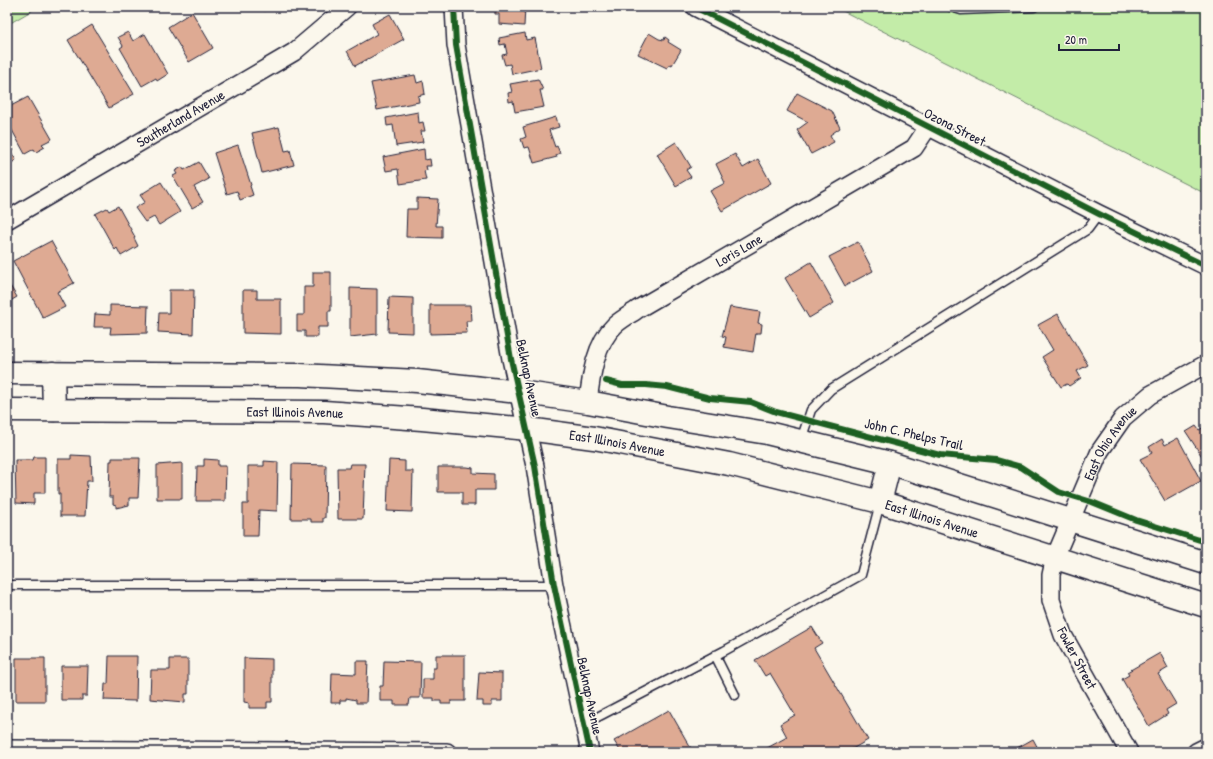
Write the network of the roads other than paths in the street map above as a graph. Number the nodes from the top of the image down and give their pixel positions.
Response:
1 (347, 7) edge
2 (454, 7) edge
3 (695, 7) edge
4 (951, 7) edge
5 (1034, 7) edge
6 (928, 127) junction
7 (1099, 214) junction
8 (7, 220) edge
9 (1206, 266) edge
10 (1206, 364) edge
11 (7, 373) edge
12 (52, 373) junction
13 (519, 392) junction
14 (588, 402) junction
15 (7, 410) edge
16 (54, 410) junction
17 (528, 429) junction
18 (801, 441) junction
19 (890, 463) junction
20 (880, 502) junction
21 (1070, 521) junction
22 (1055, 557) junction
23 (1206, 563) edge
24 (7, 585) edge
25 (554, 585) junction
26 (1206, 606) edge
27 (716, 655) junction
28 (735, 695) dead end
29 (584, 724) junction
30 (1206, 747) edge
31 (7, 749) edge
32 (447, 752) edge
33 (590, 752) edge
34 (1130, 752) edge
35 (1196, 752) edge

1 - 8 street, Southerland Avenue
2 - 13 street, Belknap Avenue
3 - 6 street, Ozona Street
4 - 5 lane
6 - 7 street, Ozona Street
6 - 14 street, Loris Lane
7 - 9 street, Ozona Street
7 - 18 lane
10 - 21 street, East Ohio Avenue
11 - 12 main road
12 - 13 main road
12 - 16 main road
13 - 14 main road
13 - 17 street, Belknap Avenue
14 - 18 main road
15 - 16 main road, East Illinois Avenue
16 - 17 main road, East Illinois Avenue
17 - 20 main road, East Illinois Avenue
17 - 25 street, Belknap Avenue
18 - 19 main road
19 - 20 main road
19 - 21 main road
20 - 22 main road, East Illinois Avenue
20 - 27 lane
21 - 22 street, East Ohio Avenue
21 - 23 main road
22 - 26 main road, East Illinois Avenue
22 - 34 street, Fowler Street
24 - 25 lane
25 - 29 street, Belknap Avenue
27 - 28 lane
27 - 29 lane
29 - 33 street, Belknap Avenue
30 - 35 street
31 - 32 street

